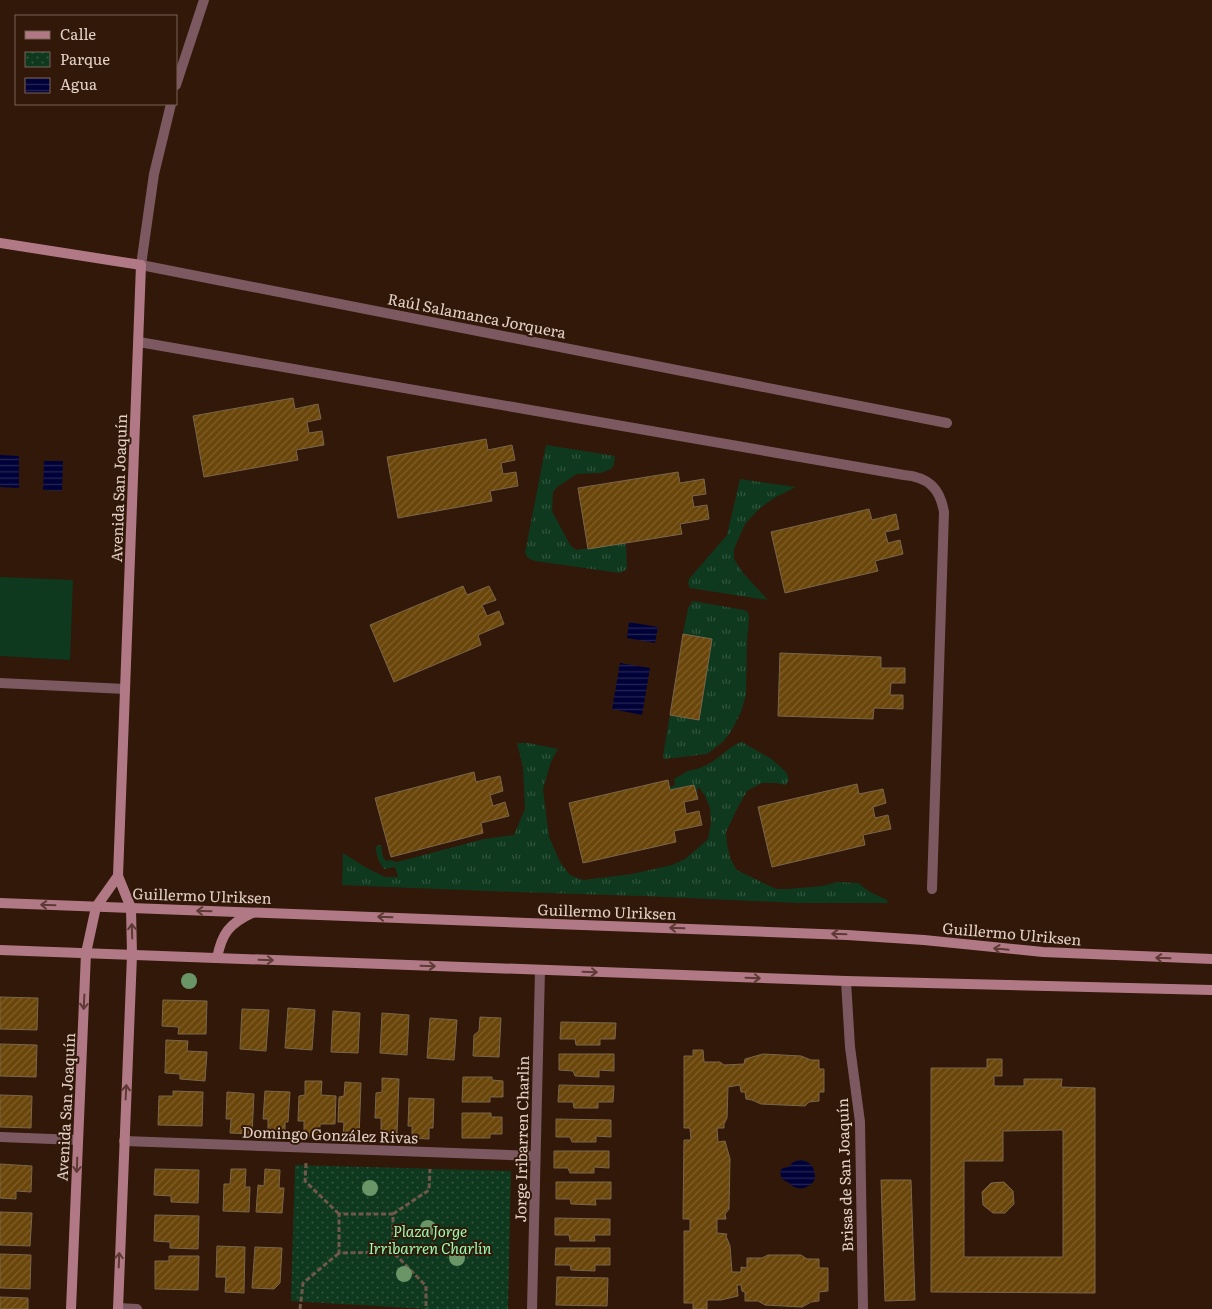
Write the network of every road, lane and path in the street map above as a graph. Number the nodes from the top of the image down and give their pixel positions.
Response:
1 (204, 0) edge
2 (178, 79) edge
3 (171, 105) edge
4 (0, 243) edge
5 (142, 265) junction
6 (139, 342) junction
7 (947, 423) dead end
8 (0, 683) edge
9 (125, 689) junction
10 (118, 876) junction
11 (932, 889) dead end
12 (0, 903) edge
13 (96, 907) junction
14 (131, 908) junction
15 (253, 912) junction
16 (0, 950) edge
17 (86, 954) junction
18 (132, 955) junction
19 (217, 958) junction
20 (1212, 959) edge
21 (540, 970) junction
22 (846, 981) junction
23 (1212, 990) edge
24 (0, 1137) edge
25 (78, 1140) junction
26 (124, 1141) junction
27 (306, 1148) junction
28 (430, 1152) junction
29 (535, 1156) junction
30 (339, 1214) junction
31 (393, 1214) junction
32 (393, 1252) junction
33 (339, 1253) junction
34 (71, 1309) edge
35 (118, 1309) edge
36 (137, 1309) edge
37 (300, 1309) edge
38 (426, 1309) edge
39 (532, 1309) edge
40 (863, 1309) edge

1 - 2 street
3 - 5 street, Avenida San Joaquín
4 - 5 main road, Raúl Salamanca Jorquera
5 - 6 main road, Avenida San Joaquín
5 - 7 street, Raúl Salamanca Jorquera
6 - 9 main road, Avenida San Joaquín
6 - 11 street
8 - 9 street
9 - 10 main road, Avenida San Joaquín
10 - 13 main road
10 - 14 main road
13 -> 12 main road, Guillermo Ulriksen
13 - 14 main road, Guillermo Ulriksen
13 - 17 main road, Avenida San Joaquín
15 -> 14 main road, Guillermo Ulriksen
18 -> 14 main road
15 - 19 main road
20 -> 15 main road, Guillermo Ulriksen
16 - 17 main road
17 - 18 main road
17 -> 25 main road, Avenida San Joaquín
18 - 19 main road
26 -> 18 main road
19 -> 21 main road
21 -> 22 main road
21 - 29 street, Jorge Iribarren Charlin
22 - 23 main road
22 - 40 street, Brisas de San Joaquín
24 - 25 street
25 -> 34 main road, Avenida San Joaquín
26 - 27 street, Domingo González Rivas
35 -> 26 main road
27 - 28 street, Domingo González Rivas
27 - 30 path
28 - 29 street, Domingo González Rivas
28 - 31 path
29 - 39 street, Jorge Iribarren Charlin
30 - 31 path
30 - 33 path
31 - 32 path
32 - 33 path
32 - 38 path
33 - 37 path
35 - 36 street

